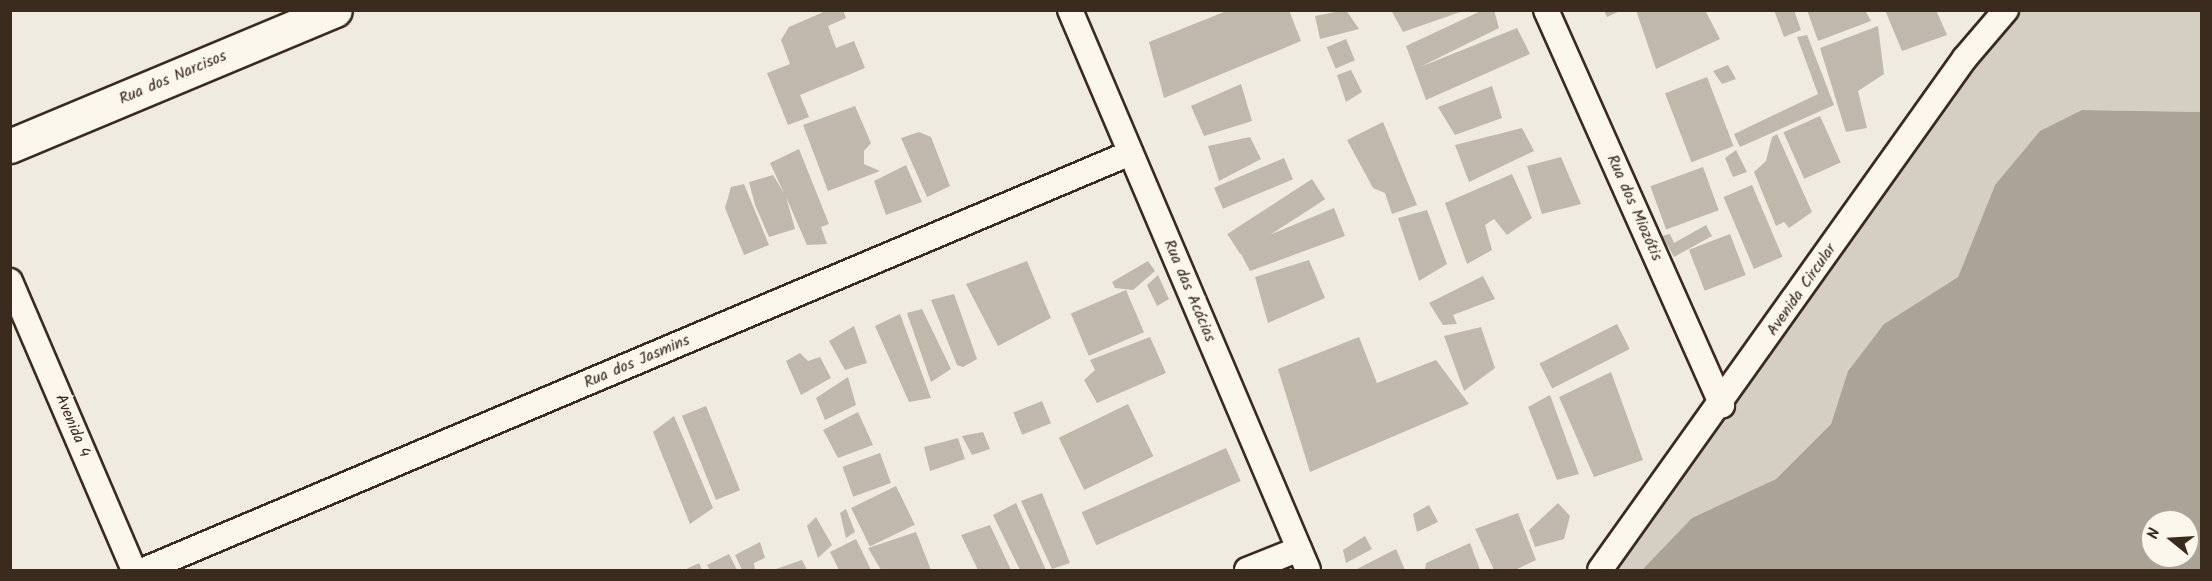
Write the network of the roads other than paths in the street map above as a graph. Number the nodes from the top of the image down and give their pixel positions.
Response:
1 (335, 10) edge
2 (1070, 10) edge
3 (1546, 10) edge
4 (2006, 10) edge
5 (10, 146) edge
6 (1130, 153) junction
7 (10, 281) edge
8 (1722, 406) junction
9 (1303, 560) edge
10 (134, 570) edge
11 (144, 570) edge
12 (1247, 570) edge
13 (1600, 570) edge

1 - 5 street, Rua dos Narcisos
2 - 6 street, Rua das Acácias
3 - 8 street, Rua dos Miozótis
4 - 8 street, Avenida Circular
6 - 9 street, Rua das Acácias
6 - 11 street, Rua dos Jasmins
7 - 10 street, Avenida 4
8 - 13 street, Avenida Circular
9 - 12 street

